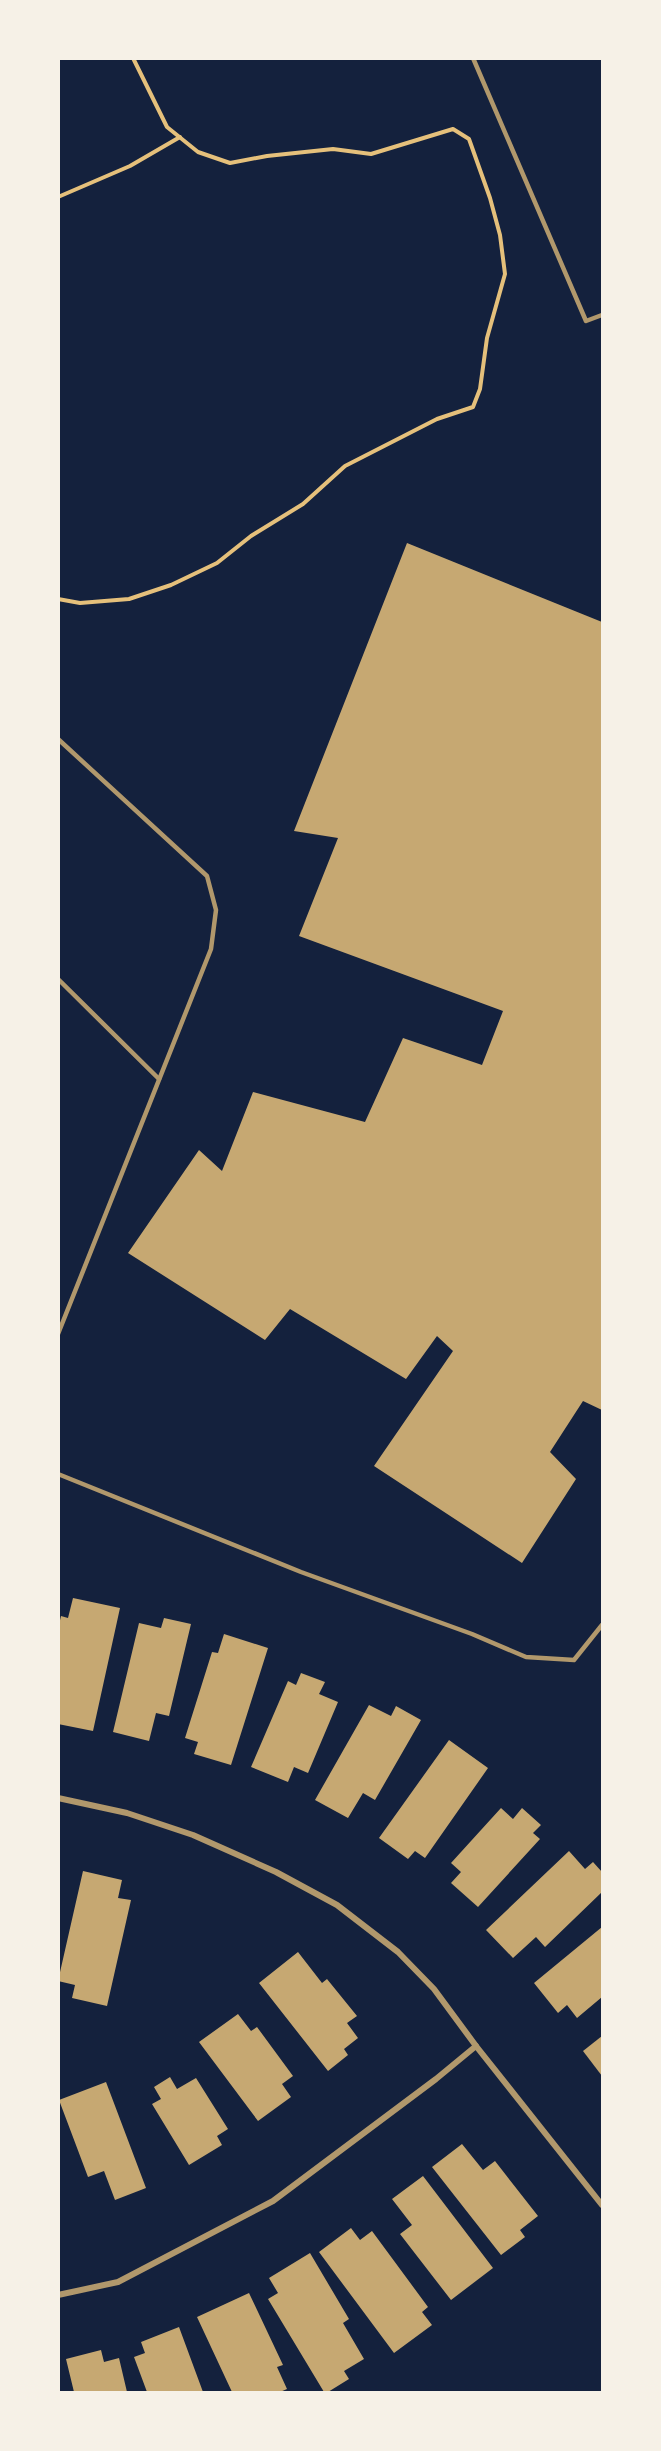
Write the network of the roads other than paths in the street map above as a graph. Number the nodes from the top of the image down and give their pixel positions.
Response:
1 (473, 58) edge
2 (603, 315) edge
3 (58, 739) edge
4 (58, 979) edge
5 (159, 1079) junction
6 (58, 1334) edge
7 (58, 1474) edge
8 (603, 1625) edge
9 (58, 1798) edge
10 (476, 2046) junction
11 (603, 2205) edge
12 (58, 2295) edge

1 - 2 lane
3 - 5 lane
4 - 5 lane
5 - 6 lane
7 - 8 lane
9 - 10 street
10 - 11 street
10 - 12 street

